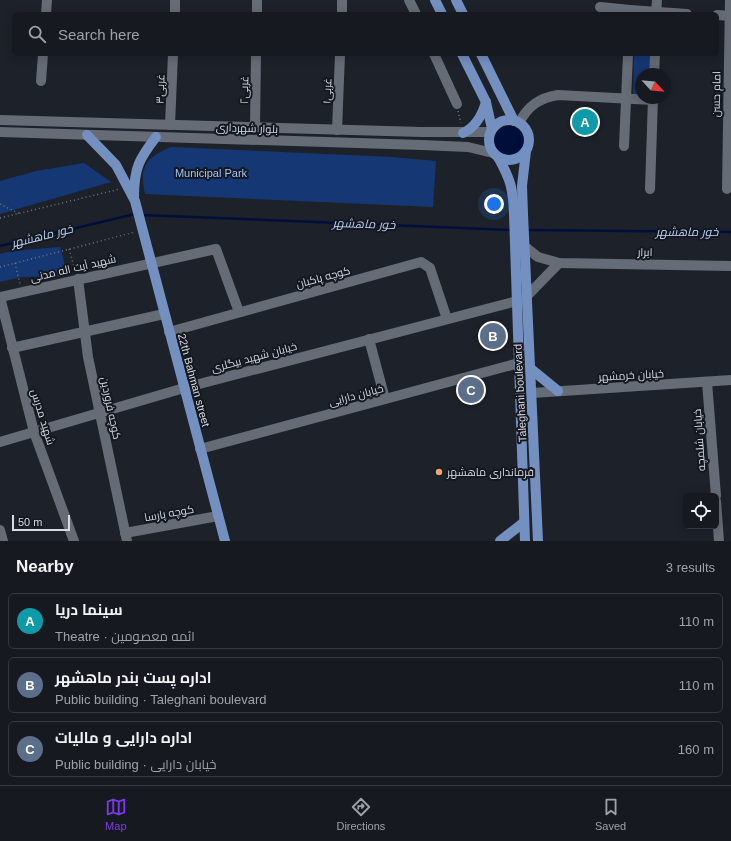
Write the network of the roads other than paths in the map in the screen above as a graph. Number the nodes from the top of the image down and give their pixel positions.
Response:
1 (47, 0) edge
2 (175, 0) edge
3 (257, 0) edge
4 (342, 0) edge
5 (409, 0) edge
6 (435, 0) edge
7 (456, 0) edge
8 (656, 0) edge
9 (730, 0) edge
10 (600, 7) dead end
11 (46, 12) edge
12 (175, 12) edge
13 (257, 12) edge
14 (342, 12) edge
15 (415, 12) edge
16 (441, 12) edge
17 (462, 12) edge
18 (630, 12) edge
19 (656, 12) edge
20 (719, 15) edge
21 (730, 16) edge
22 (43, 56) edge
23 (173, 56) edge
24 (256, 56) edge
25 (340, 56) edge
26 (435, 56) edge
27 (463, 56) edge
28 (482, 56) edge
29 (628, 56) edge
30 (655, 56) edge
31 (654, 68) edge
32 (41, 80) dead end
33 (627, 99) junction
34 (635, 99) edge
35 (486, 102) junction
36 (457, 104) road end
37 (653, 104) edge
38 (0, 120) edge
39 (517, 122) junction
40 (170, 125) junction
41 (255, 127) junction
42 (337, 130) junction
43 (491, 131) junction
44 (0, 132) edge
45 (422, 132) junction
46 (463, 133) junction
47 (87, 135) junction
48 (156, 137) junction
49 (422, 145) junction
50 (624, 146) dead end
51 (526, 151) junction
52 (495, 155) junction
53 (650, 189) dead end
54 (727, 189) dead end
55 (135, 201) junction
56 (519, 214) junction
57 (521, 245) junction
58 (151, 262) junction
59 (559, 263) junction
60 (731, 266) edge
61 (78, 279) junction
62 (0, 297) edge
63 (521, 299) junction
64 (239, 312) junction
65 (164, 314) junction
66 (447, 319) junction
67 (84, 332) junction
68 (169, 332) junction
69 (369, 339) junction
70 (12, 348) junction
71 (519, 363) junction
72 (531, 369) junction
73 (731, 380) edge
74 (707, 382) junction
75 (184, 388) junction
76 (558, 391) junction
77 (532, 393) junction
78 (385, 399) junction
79 (99, 413) junction
80 (34, 432) junction
81 (0, 442) edge
82 (200, 449) junction
83 (716, 493) edge
84 (218, 516) junction
85 (523, 522) junction
86 (718, 529) edge
87 (0, 530) edge
88 (126, 537) edge
89 (3, 541) edge
90 (74, 541) edge
91 (225, 541) edge
92 (500, 541) edge
93 (524, 541) edge
94 (538, 541) edge
95 (719, 541) edge

1 - 11 street
2 - 12 street
3 - 13 street
4 - 14 street
5 - 15 street
6 - 16 main road
7 - 17 main road
8 - 19 street
9 - 21 street, امام حسن
10 - 18 street
20 - 21 street
21 - 54 street, امام حسن
22 - 32 street
23 - 40 street, ۳غربی
24 - 41 street, ۲غربی
25 - 42 street, ۱غربی
26 - 36 street
27 - 35 main road
28 - 39 main road
29 - 33 street
30 - 31 street
33 - 34 street
33 - 39 street
33 - 50 street
35 - 43 main road
35 - 46 main road
37 - 53 street
38 - 40 street, بلوار شهرداری
39 - 43 main road
39 - 51 main road
40 - 41 street, بلوار شهرداری
41 - 42 street, بلوار شهرداری
42 - 45 street, بلوار شهرداری
43 - 46 street, بلوار شهرداری
43 - 52 main road
44 - 47 street, بلوار شهرداری
45 - 46 street, بلوار شهرداری
45 - 49 street
47 - 48 street, بلوار شهرداری
47 - 55 main road
48 - 49 street, بلوار شهرداری
48 - 55 main road
49 - 52 street, بلوار شهرداری
51 - 52 main road
51 - 56 main road
52 - 56 main road
55 - 58 main road, 22th Bahman street
56 - 57 main road, Taleghani boulevard
57 - 59 street, ابرار
57 - 63 main road, Taleghani boulevard
58 - 61 street, شهید آیت اله مدنی
58 - 64 street, شهید آیت اله مدنی
58 - 65 main road, 22th Bahman street
59 - 60 street, ابرار
59 - 63 street
61 - 62 street, شهید آیت اله مدنی
61 - 67 street, کوچه فروردین
62 - 70 street, شهید مدرس
63 - 66 street, خیابان شهید بیگلری
63 - 71 main road, Taleghani boulevard
63 - 72 main road, Taleghani boulevard
64 - 66 street, کوچه پاکبان
64 - 68 street, کوچه پاکبان
65 - 67 street
65 - 68 main road, 22th Bahman street
66 - 69 street, خیابان شهید بیگلری
67 - 70 street
67 - 79 street, کوچه فروردین
68 - 75 main road, 22th Bahman street
69 - 75 street, خیابان شهید بیگلری
69 - 78 street
70 - 80 street, شهید مدرس
71 - 78 street, خیابان دارایی
71 - 85 main road, Taleghani boulevard
72 - 76 main road
72 - 77 main road, Taleghani boulevard
73 - 74 street, خیابان خرمشهر
74 - 76 street, خیابان خرمشهر
74 - 83 street, خیابان شلمچه
75 - 79 street, خیابان شهید بیگلری
75 - 82 main road, 22th Bahman street
76 - 77 street, خیابان خرمشهر
77 - 94 main road, Taleghani boulevard
78 - 82 street, خیابان دارایی
79 - 80 street, خیابان شهید بیگلری
79 - 88 street, کوچه فروردین
80 - 81 street, خیابان شهید بیگلری
80 - 90 street, شهید مدرس
82 - 84 main road, 22th Bahman street
84 - 88 street, کوچه پارسا
84 - 91 main road, 22th Bahman street
85 - 92 main road
85 - 93 main road, Taleghani boulevard
86 - 95 street
87 - 89 street

